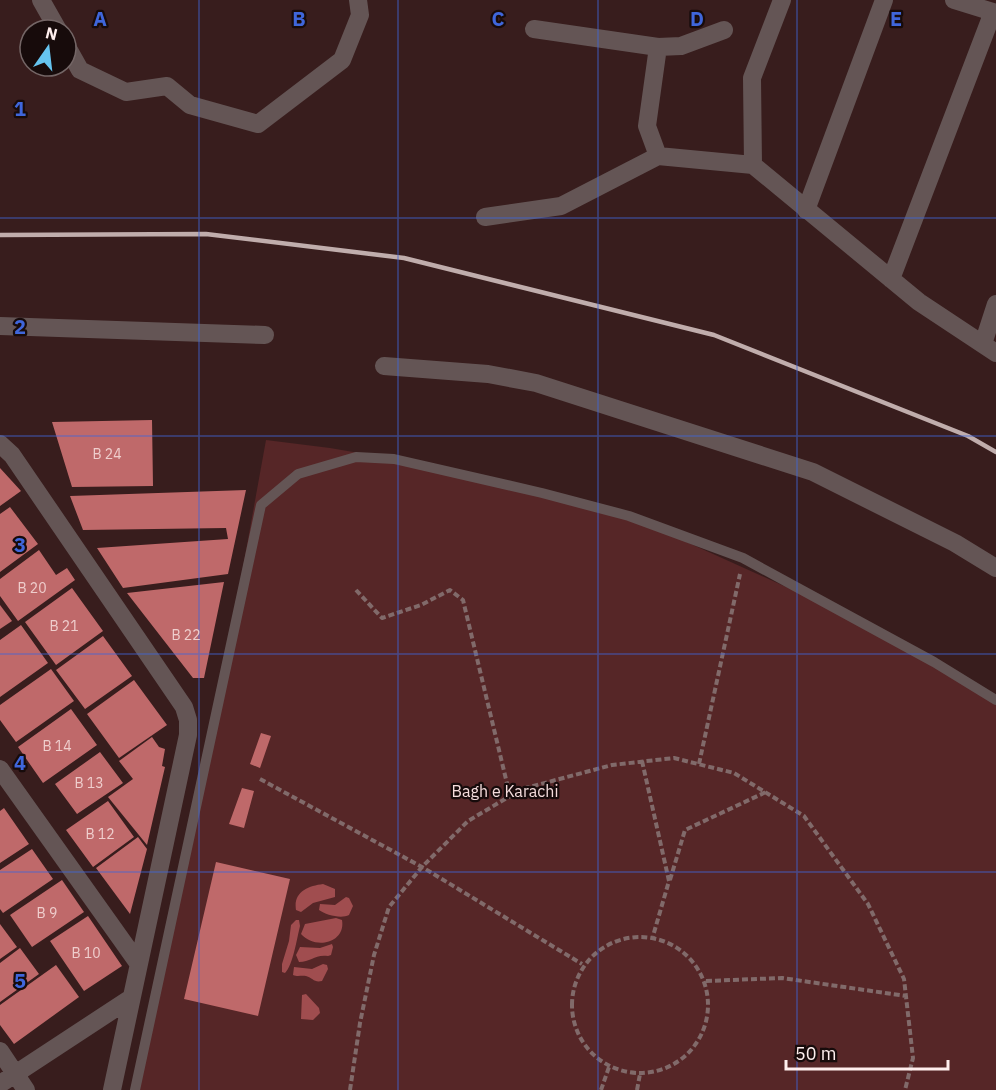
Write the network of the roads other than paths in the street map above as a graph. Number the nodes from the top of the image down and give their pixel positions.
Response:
1 (41, 0) edge
2 (358, 0) edge
3 (782, 0) edge
4 (884, 0) edge
5 (954, 0) edge
6 (995, 13) edge
7 (51, 18) edge
8 (534, 29) dead end
9 (724, 30) dead end
10 (658, 47) junction
11 (78, 66) edge
12 (658, 156) junction
13 (753, 165) junction
14 (806, 210) junction
15 (485, 217) dead end
16 (891, 279) junction
17 (996, 304) edge
18 (0, 327) edge
19 (265, 335) dead end
20 (989, 349) edge
21 (384, 366) dead end
22 (0, 444) edge
23 (996, 568) edge
24 (996, 700) edge
25 (0, 769) edge
26 (138, 963) junction
27 (131, 998) junction
28 (0, 1052) edge
29 (16, 1073) junction
30 (0, 1084) edge
31 (26, 1090) edge
32 (112, 1090) edge
33 (135, 1090) edge

1 - 7 street
2 - 11 street
3 - 13 street
4 - 14 street
5 - 6 street
6 - 16 street
8 - 10 street
9 - 10 street
10 - 12 street
12 - 13 street
12 - 15 street
13 - 14 street
14 - 16 street
16 - 20 street
17 - 20 street
18 - 19 street
21 - 23 street
22 - 26 street
24 - 33 lane
25 - 26 street
26 - 27 street
27 - 29 street
27 - 32 street
28 - 29 street
29 - 30 street
29 - 31 street

